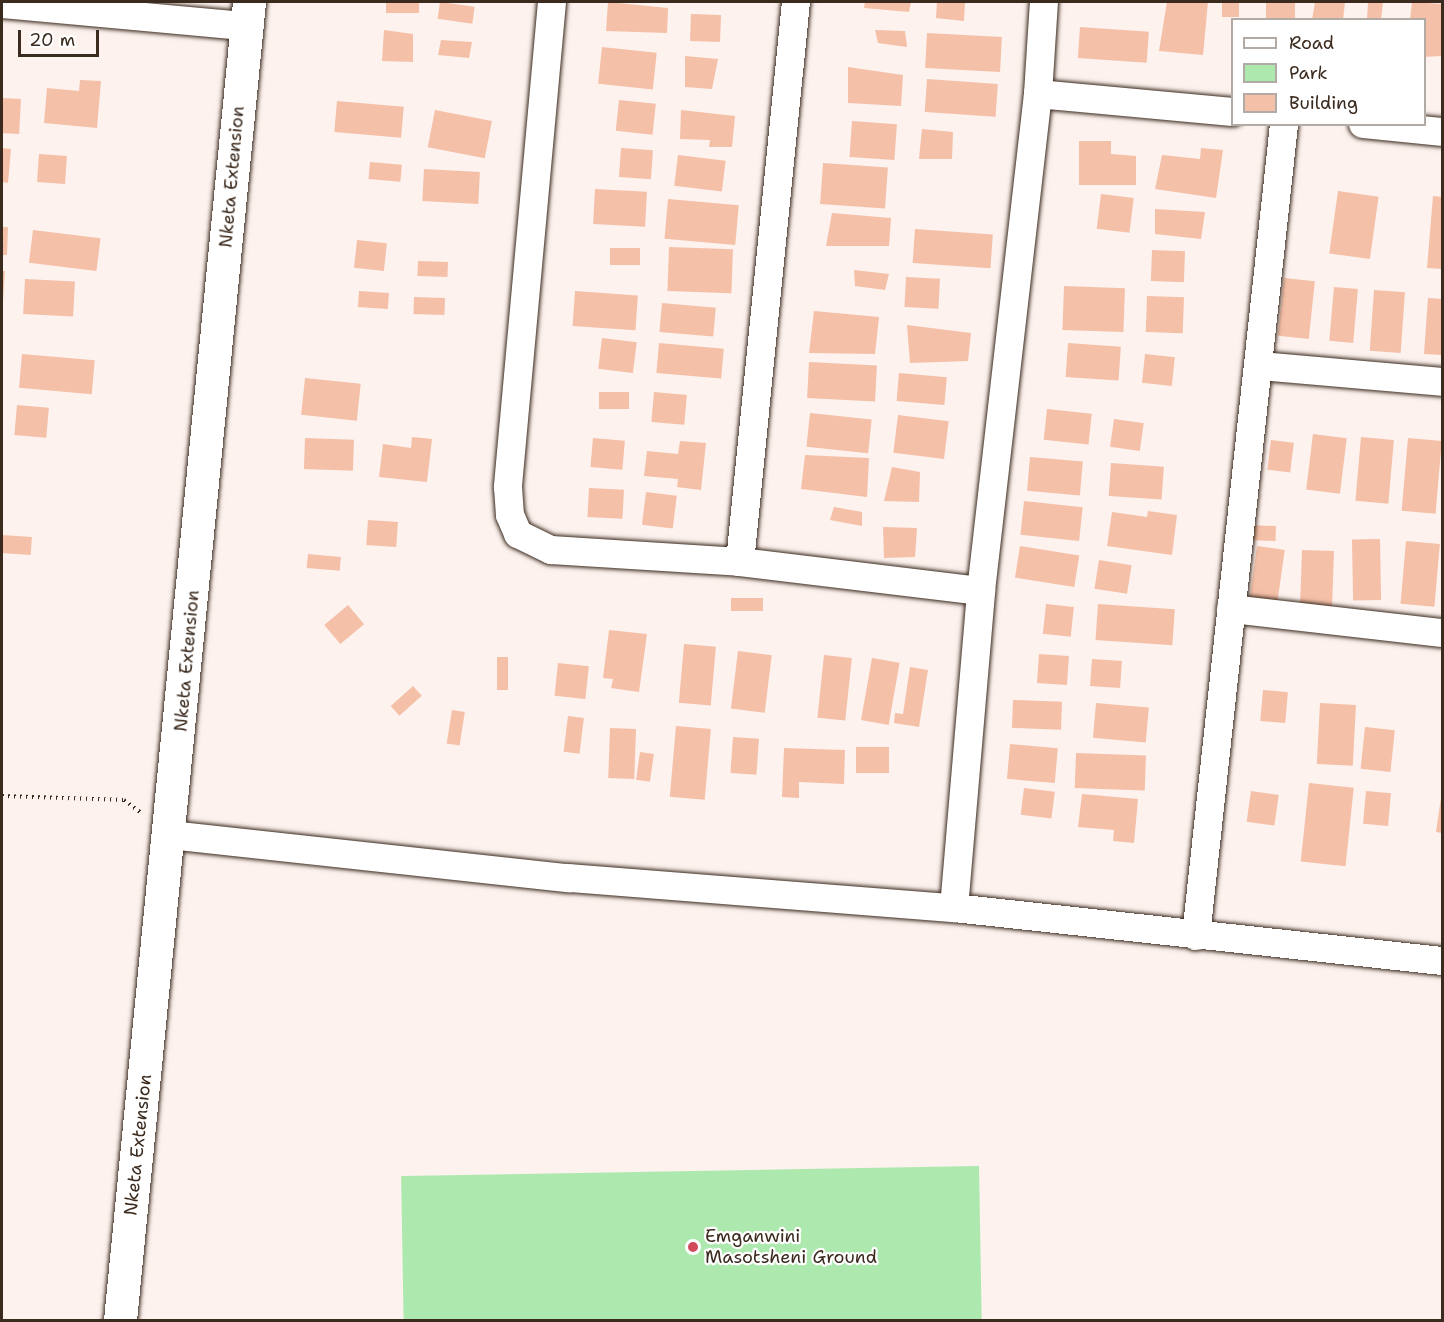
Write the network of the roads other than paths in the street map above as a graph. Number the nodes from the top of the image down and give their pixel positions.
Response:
1 (552, 2) edge
2 (796, 2) edge
3 (1044, 2) edge
4 (2, 4) edge
5 (248, 14) edge
6 (1038, 94) junction
7 (1231, 112) edge
8 (1284, 126) edge
9 (1383, 126) edge
10 (1443, 132) edge
11 (1260, 366) junction
12 (1443, 382) edge
13 (740, 562) junction
14 (981, 591) junction
15 (1231, 609) junction
16 (1443, 633) edge
17 (170, 836) junction
18 (954, 908) junction
19 (1196, 936) junction
20 (1443, 961) edge
21 (120, 1320) edge

1 - 13 street
2 - 13 street
3 - 6 street
4 - 5 street
5 - 17 street, Nketa Extension
6 - 7 street
6 - 14 street
8 - 11 street
9 - 10 street
11 - 12 street
11 - 15 street
13 - 14 street
14 - 18 street
15 - 16 street
15 - 19 street
17 - 18 street
17 - 21 street, Nketa Extension
18 - 19 street
19 - 20 street

